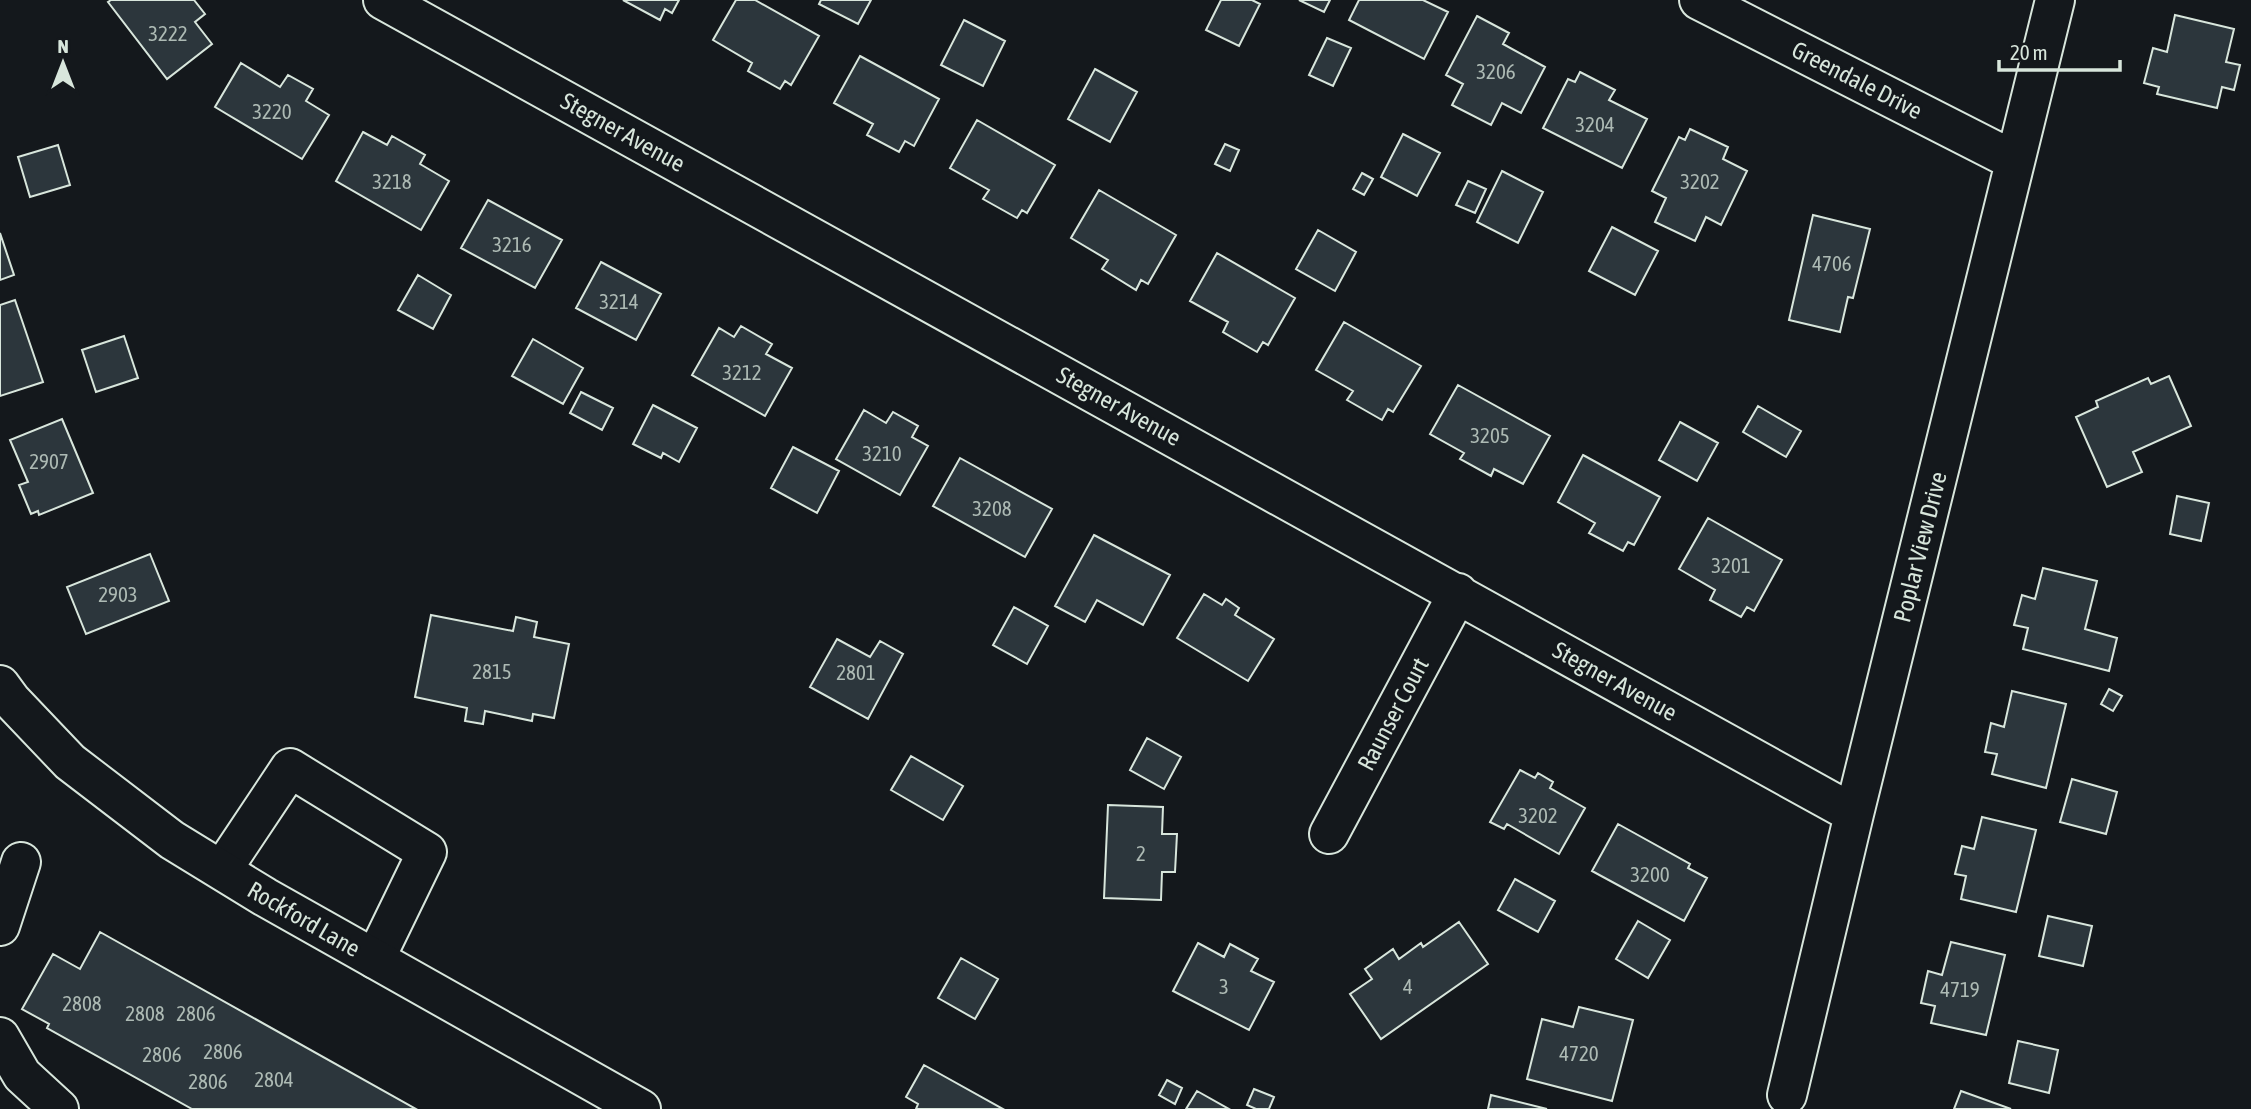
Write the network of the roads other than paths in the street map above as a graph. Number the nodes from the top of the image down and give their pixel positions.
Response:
1 (383, 0) edge
2 (1699, 0) edge
3 (2055, 0) edge
4 (2015, 161) junction
5 (1458, 593) junction
6 (0, 685) edge
7 (1854, 814) junction
8 (1329, 834) dead end
9 (21, 862) dead end
10 (222, 870) junction
11 (0, 926) edge
12 (375, 959) junction
13 (0, 1037) edge
14 (1787, 1095) dead end
15 (59, 1109) edge
16 (641, 1109) edge

1 - 5 street, Stegner Avenue
2 - 4 street, Greendale Drive
3 - 4 street, Poplar View Drive
4 - 7 street, Poplar View Drive
5 - 7 street, Stegner Avenue
5 - 8 street, Raunser Court
6 - 10 street, Rockford Lane
7 - 14 street, Poplar View Drive
9 - 11 street
10 - 12 street, Rockford Lane
10 - 12 street
12 - 16 street, Rockford Lane
13 - 15 street

